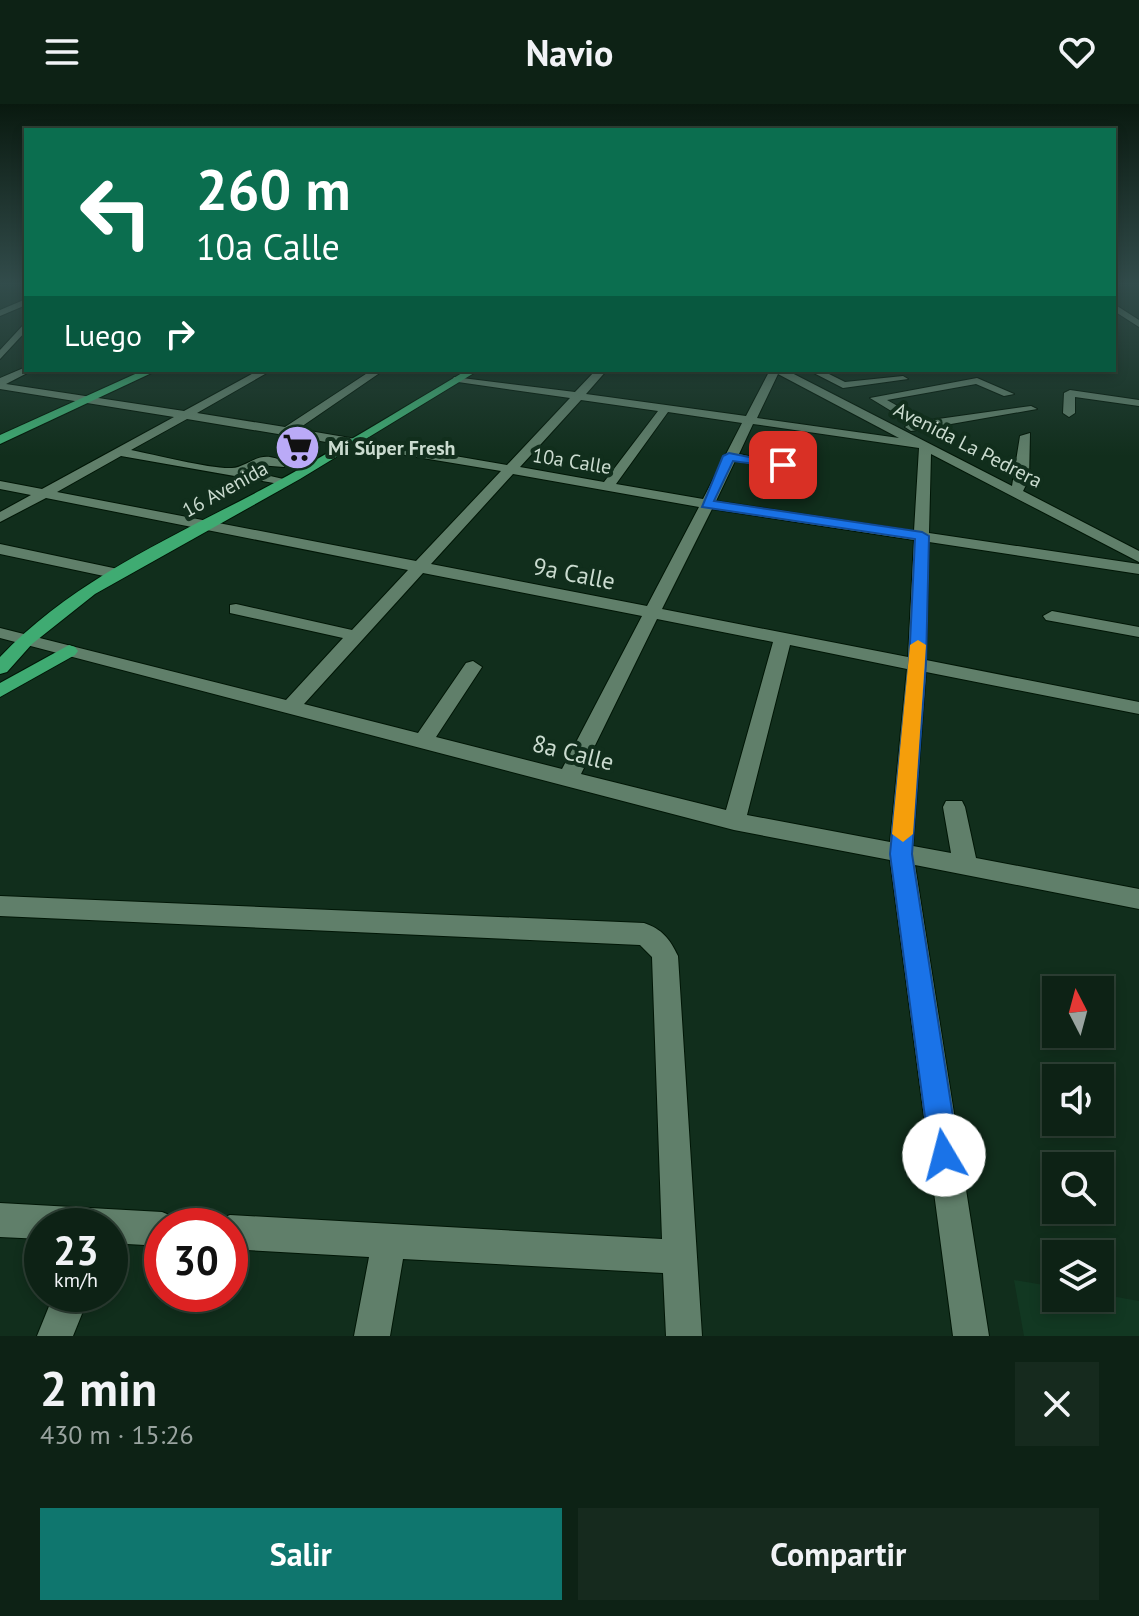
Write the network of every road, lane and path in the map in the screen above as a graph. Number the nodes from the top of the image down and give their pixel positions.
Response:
1 (24, 372) edge
2 (141, 372) edge
3 (149, 372) edge
4 (263, 372) edge
5 (376, 372) edge
6 (470, 372) edge
7 (600, 372) edge
8 (775, 372) edge
9 (780, 372) edge
10 (820, 372) edge
11 (911, 372) edge
12 (959, 372) edge
13 (921, 377) junction
14 (458, 379) junction
15 (0, 384) edge
16 (1008, 394) dead end
17 (577, 398) junction
18 (86, 400) junction
19 (1139, 403) edge
20 (1031, 409) dead end
21 (664, 410) junction
22 (1069, 413) dead end
23 (185, 415) junction
24 (745, 422) junction
25 (922, 425) junction
26 (895, 430) junction
27 (287, 431) junction
28 (1026, 436) dead end
29 (0, 440) edge
30 (356, 442) junction
31 (925, 445) junction
32 (118, 452) junction
33 (729, 456) junction
34 (279, 464) dead end
35 (783, 465) dead end
36 (508, 471) junction
37 (236, 473) junction
38 (285, 481) junction
39 (0, 485) edge
40 (607, 487) junction
41 (1016, 491) junction
42 (43, 493) junction
43 (707, 504) junction
44 (0, 518) edge
45 (204, 526) junction
46 (922, 536) junction
47 (0, 549) edge
48 (1139, 557) edge
49 (421, 568) junction
50 (1139, 569) edge
51 (118, 574) junction
52 (236, 609) dead end
53 (653, 614) junction
54 (1052, 616) dead end
55 (1139, 632) edge
56 (0, 633) edge
57 (356, 636) junction
58 (23, 639) junction
59 (783, 639) junction
60 (0, 650) edge
61 (69, 651) junction
62 (917, 664) junction
63 (473, 667) dead end
64 (0, 668) edge
65 (0, 691) edge
66 (290, 707) junction
67 (1139, 708) edge
68 (423, 741) junction
69 (568, 778) junction
70 (954, 807) dead end
71 (734, 821) junction
72 (901, 854) junction
73 (966, 867) junction
74 (1139, 899) edge
75 (0, 906) edge
76 (0, 1220) edge
77 (24, 1221) edge
78 (248, 1233) edge
79 (389, 1241) junction
80 (678, 1257) junction
81 (65, 1312) edge
82 (55, 1336) edge
83 (372, 1336) edge
84 (684, 1336) edge
85 (971, 1336) edge

1 - 15 street
2 - 18 main road
3 - 18 main road
4 - 23 street
5 - 27 street
6 - 14 main road, 16 Avenida
7 - 17 street
8 - 24 street
9 - 26 street, Avenida La Pedrera
10 - 13 street
11 - 13 street
12 - 13 street
14 - 17 street
14 - 30 main road, 16 Avenida
15 - 18 street, 10a Calle
16 - 25 street
17 - 21 street
17 - 36 street
18 - 23 street, 10a Calle
18 - 29 main road
19 - 22 street
20 - 25 street
21 - 24 street
21 - 40 street
23 - 27 street, 10a Calle
23 - 32 street
24 - 31 street
24 - 33 street
25 - 26 street
26 - 31 street, Avenida La Pedrera
27 - 30 street, 10a Calle
28 - 41 street
30 - 36 street, 10a Calle
30 - 38 main road, 16 Avenida
31 - 41 street, Avenida La Pedrera
31 - 46 street
32 - 37 street
32 - 42 street
33 - 35 street
33 - 43 street
34 - 37 street
36 - 40 street, 10a Calle
36 - 49 street
37 - 38 street
38 - 45 main road, 16 Avenida
39 - 42 street, 9a Calle
40 - 43 street, 10a Calle
41 - 48 street, Avenida La Pedrera
42 - 44 street
42 - 45 street, 9a Calle
43 - 46 street, 10a Calle
43 - 53 street
45 - 49 street, 9a Calle
45 - 51 main road, 16 Avenida
46 - 50 street, 10a Calle
46 - 62 street
47 - 51 street
49 - 53 street, 9a Calle
49 - 57 street
51 - 58 main road, 16 Avenida
52 - 57 street
53 - 59 street, 9a Calle
53 - 69 street
54 - 55 street
56 - 58 street, 8a Calle
57 - 66 street
58 - 60 street, 16 Avenida
58 - 61 street, 8a Calle
58 - 64 main road
59 - 62 street, 9a Calle
59 - 71 street
61 - 65 main road
61 - 66 street, 8a Calle
62 - 67 street, 9a Calle
62 - 72 street
63 - 68 street
66 - 68 street, 8a Calle
68 - 69 street, 8a Calle
69 - 71 street, 8a Calle
70 - 73 street
71 - 72 street, 8a Calle
72 - 73 street, 8a Calle
72 - 85 street
73 - 74 street, 8a Calle
75 - 80 street
76 - 77 street
78 - 79 street
79 - 80 street
79 - 83 street
80 - 84 street
81 - 82 street

